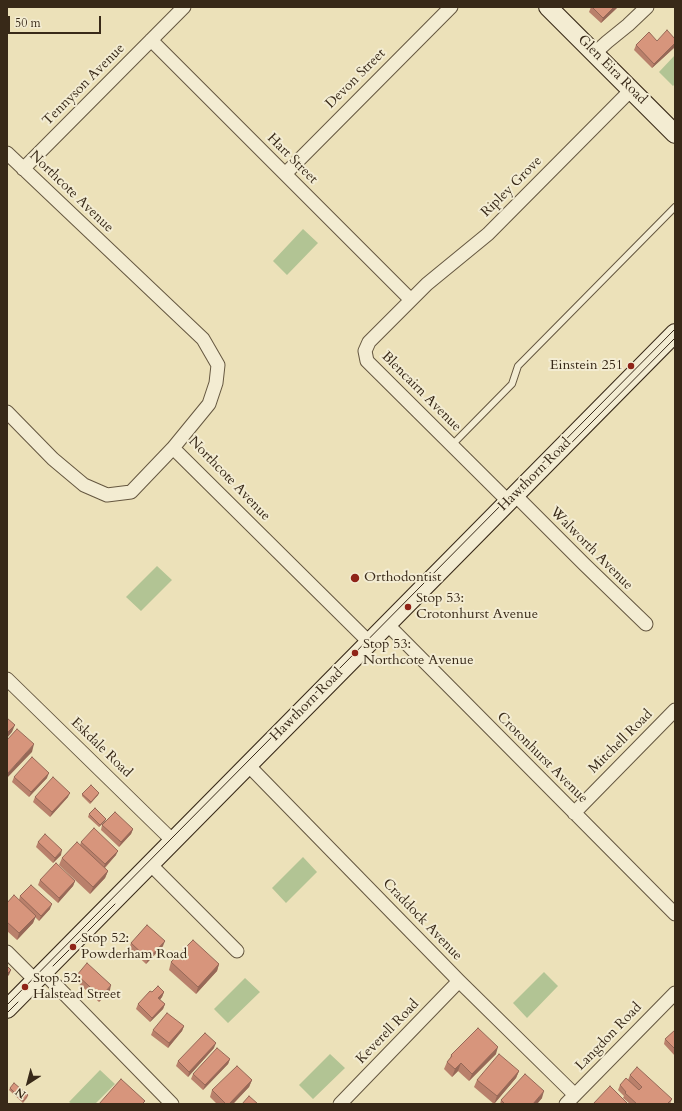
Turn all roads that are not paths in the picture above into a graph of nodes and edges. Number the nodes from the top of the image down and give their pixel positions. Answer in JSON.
{"nodes":[{"id":1,"x":184,"y":7,"type":"edge"},
{"id":2,"x":451,"y":7,"type":"edge"},
{"id":3,"x":548,"y":7,"type":"edge"},
{"id":4,"x":647,"y":7,"type":"edge"},
{"id":5,"x":151,"y":40,"type":"junction"},
{"id":6,"x":598,"y":57,"type":"junction"},
{"id":7,"x":631,"y":90,"type":"junction"},
{"id":8,"x":675,"y":134,"type":"edge"},
{"id":9,"x":7,"y":153,"type":"edge"},
{"id":10,"x":24,"y":169,"type":"junction"},
{"id":11,"x":284,"y":174,"type":"junction"},
{"id":12,"x":675,"y":207,"type":"edge"},
{"id":13,"x":411,"y":300,"type":"junction"},
{"id":14,"x":675,"y":333,"type":"edge"},
{"id":15,"x":7,"y":412,"type":"edge"},
{"id":16,"x":452,"y":445,"type":"junction"},
{"id":17,"x":173,"y":448,"type":"junction"},
{"id":18,"x":512,"y":498,"type":"junction"},
{"id":19,"x":387,"y":624,"type":"junction"},
{"id":20,"x":646,"y":624,"type":"dead end"},
{"id":21,"x":370,"y":642,"type":"junction"},
{"id":22,"x":7,"y":679,"type":"edge"},
{"id":23,"x":675,"y":710,"type":"edge"},
{"id":24,"x":248,"y":765,"type":"junction"},
{"id":25,"x":574,"y":813,"type":"junction"},
{"id":26,"x":173,"y":841,"type":"junction"},
{"id":27,"x":150,"y":864,"type":"junction"},
{"id":28,"x":675,"y":914,"type":"edge"},
{"id":29,"x":236,"y":951,"type":"dead end"},
{"id":30,"x":7,"y":952,"type":"edge"},
{"id":31,"x":39,"y":976,"type":"junction"},
{"id":32,"x":459,"y":982,"type":"junction"},
{"id":33,"x":675,"y":992,"type":"edge"},
{"id":34,"x":7,"y":1009,"type":"edge"},
{"id":35,"x":570,"y":1100,"type":"edge"},
{"id":36,"x":172,"y":1104,"type":"edge"},
{"id":37,"x":340,"y":1104,"type":"edge"}],
"edges":[{"from":1,"to":5,"type":"street","name":"Tennyson Avenue"},
{"from":2,"to":11,"type":"street","name":"Devon Street"},
{"from":3,"to":6,"type":"main road","name":"Glen Eira Road"},
{"from":4,"to":6,"type":"street"},
{"from":5,"to":10,"type":"street","name":"Tennyson Avenue"},
{"from":5,"to":11,"type":"street","name":"Hart Street"},
{"from":6,"to":7,"type":"main road","name":"Glen Eira Road"},
{"from":7,"to":8,"type":"main road","name":"Glen Eira Road"},
{"from":7,"to":13,"type":"street","name":"Ripley Grove"},
{"from":9,"to":10,"type":"street","name":"Northcote Avenue"},
{"from":10,"to":17,"type":"street","name":"Northcote Avenue"},
{"from":11,"to":13,"type":"street","name":"Hart Street"},
{"from":12,"to":16,"type":"lane"},
{"from":13,"to":16,"type":"street","name":"Blencairn Avenue"},
{"from":14,"to":18,"type":"main road","name":"Hawthorn Road"},
{"from":15,"to":17,"type":"street"},
{"from":16,"to":18,"type":"street","name":"Blencairn Avenue"},
{"from":17,"to":21,"type":"street","name":"Northcote Avenue"},
{"from":18,"to":19,"type":"main road","name":"Hawthorn Road"},
{"from":18,"to":20,"type":"street","name":"Walworth Avenue"},
{"from":19,"to":21,"type":"main road","name":"Hawthorn Road"},
{"from":19,"to":25,"type":"street","name":"Crotonhurst Avenue"},
{"from":21,"to":24,"type":"main road","name":"Hawthorn Road"},
{"from":22,"to":26,"type":"street","name":"Eskdale Road"},
{"from":23,"to":25,"type":"street","name":"Mitchell Road"},
{"from":24,"to":26,"type":"main road","name":"Hawthorn Road"},
{"from":24,"to":32,"type":"street","name":"Craddock Avenue"},
{"from":25,"to":28,"type":"street","name":"Crotonhurst Avenue"},
{"from":26,"to":27,"type":"main road","name":"Hawthorn Road"},
{"from":27,"to":29,"type":"street"},
{"from":27,"to":31,"type":"main road","name":"Hawthorn Road"},
{"from":30,"to":31,"type":"street"},
{"from":31,"to":34,"type":"main road","name":"Hawthorn Road"},
{"from":31,"to":36,"type":"street"},
{"from":32,"to":35,"type":"street","name":"Craddock Avenue"},
{"from":32,"to":37,"type":"street","name":"Keverell Road"},
{"from":33,"to":35,"type":"street","name":"Langdon Road"}]}
